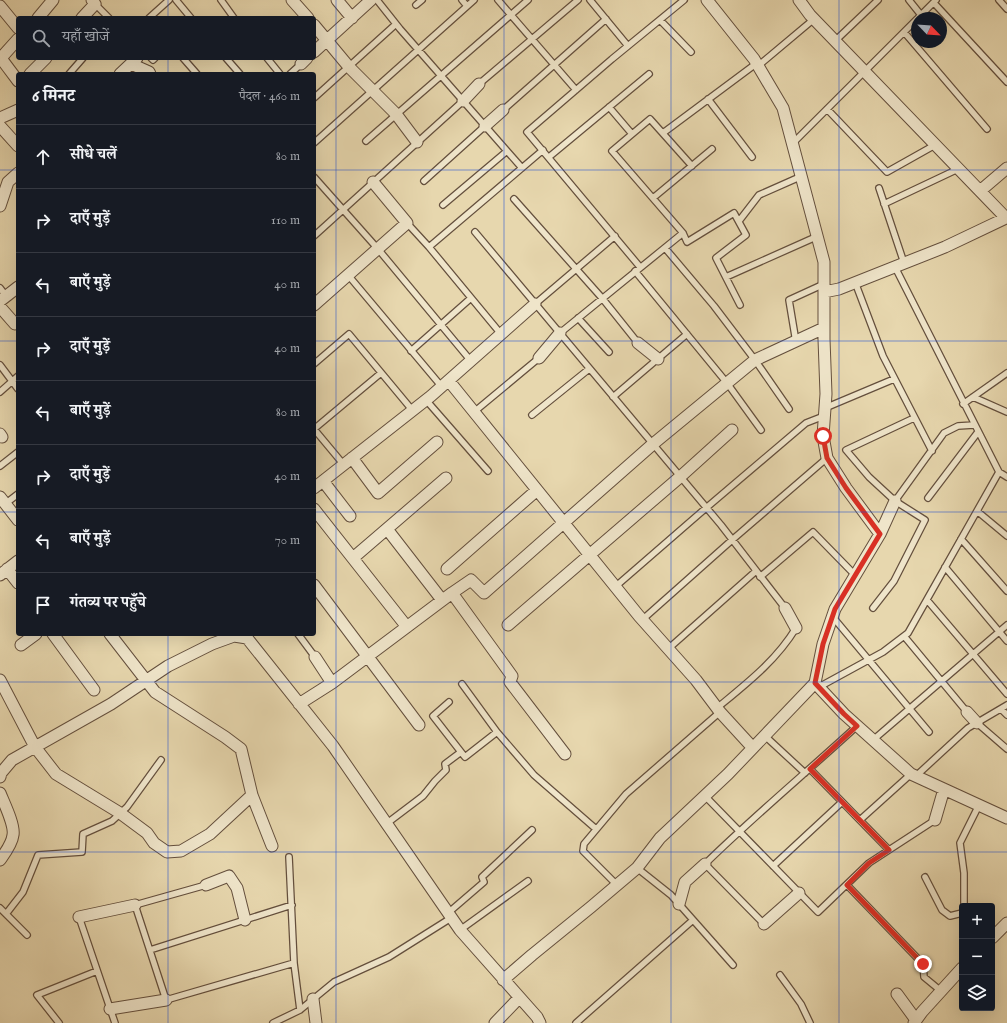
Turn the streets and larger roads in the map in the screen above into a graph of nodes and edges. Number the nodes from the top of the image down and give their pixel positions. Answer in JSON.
{"nodes":[{"id":1,"x":53,"y":0,"type":"edge"},
{"id":2,"x":292,"y":0,"type":"edge"},
{"id":3,"x":337,"y":0,"type":"edge"},
{"id":4,"x":372,"y":0,"type":"edge"},
{"id":5,"x":707,"y":0,"type":"edge"},
{"id":6,"x":800,"y":0,"type":"edge"},
{"id":7,"x":93,"y":2,"type":"edge"},
{"id":8,"x":0,"y":6,"type":"edge"},
{"id":9,"x":40,"y":16,"type":"edge"},
{"id":10,"x":83,"y":16,"type":"edge"},
{"id":11,"x":306,"y":16,"type":"edge"},
{"id":12,"x":352,"y":18,"type":"junction"},
{"id":13,"x":16,"y":26,"type":"edge"},
{"id":14,"x":316,"y":27,"type":"edge"},
{"id":15,"x":327,"y":39,"type":"junction"},
{"id":16,"x":16,"y":41,"type":"edge"},
{"id":17,"x":316,"y":50,"type":"edge"},
{"id":18,"x":0,"y":57,"type":"edge"},
{"id":19,"x":44,"y":60,"type":"edge"},
{"id":20,"x":134,"y":61,"type":"edge"},
{"id":21,"x":32,"y":72,"type":"edge"},
{"id":22,"x":122,"y":72,"type":"edge"},
{"id":23,"x":149,"y":72,"type":"edge"},
{"id":24,"x":16,"y":78,"type":"edge"},
{"id":25,"x":479,"y":84,"type":"road end"},
{"id":26,"x":463,"y":101,"type":"road end"},
{"id":27,"x":503,"y":110,"type":"road end"},
{"id":28,"x":16,"y":111,"type":"edge"},
{"id":29,"x":1,"y":118,"type":"edge"},
{"id":30,"x":485,"y":126,"type":"road end"},
{"id":31,"x":417,"y":142,"type":"road end"},
{"id":32,"x":16,"y":143,"type":"edge"},
{"id":33,"x":1007,"y":168,"type":"edge"},
{"id":34,"x":16,"y":175,"type":"edge"},
{"id":35,"x":373,"y":182,"type":"road end"},
{"id":36,"x":4,"y":183,"type":"edge"},
{"id":37,"x":980,"y":191,"type":"junction"},
{"id":38,"x":0,"y":206,"type":"edge"},
{"id":39,"x":1006,"y":218,"type":"edge"},
{"id":40,"x":16,"y":288,"type":"edge"},
{"id":41,"x":824,"y":288,"type":"junction"},
{"id":42,"x":2,"y":295,"type":"edge"},
{"id":43,"x":316,"y":303,"type":"edge"},
{"id":44,"x":535,"y":304,"type":"road end"},
{"id":45,"x":0,"y":307,"type":"edge"},
{"id":46,"x":16,"y":325,"type":"edge"},
{"id":47,"x":824,"y":328,"type":"junction"},
{"id":48,"x":560,"y":333,"type":"road end"},
{"id":49,"x":638,"y":343,"type":"road end"},
{"id":50,"x":539,"y":358,"type":"road end"},
{"id":51,"x":658,"y":359,"type":"road end"},
{"id":52,"x":445,"y":384,"type":"junction"},
{"id":53,"x":732,"y":430,"type":"dead end"},
{"id":54,"x":437,"y":442,"type":"dead end"},
{"id":55,"x":348,"y":462,"type":"junction"},
{"id":56,"x":446,"y":478,"type":"dead end"},
{"id":57,"x":323,"y":481,"type":"junction"},
{"id":58,"x":316,"y":486,"type":"edge"},
{"id":59,"x":537,"y":490,"type":"junction"},
{"id":60,"x":3,"y":501,"type":"edge"},
{"id":61,"x":895,"y":501,"type":"road end"},
{"id":62,"x":316,"y":512,"type":"edge"},
{"id":63,"x":350,"y":516,"type":"dead end"},
{"id":64,"x":16,"y":517,"type":"edge"},
{"id":65,"x":563,"y":523,"type":"junction"},
{"id":66,"x":387,"y":529,"type":"junction"},
{"id":67,"x":880,"y":534,"type":"junction"},
{"id":68,"x":589,"y":555,"type":"junction"},
{"id":69,"x":353,"y":558,"type":"junction"},
{"id":70,"x":16,"y":563,"type":"edge"},
{"id":71,"x":448,"y":569,"type":"dead end"},
{"id":72,"x":4,"y":572,"type":"edge"},
{"id":73,"x":16,"y":581,"type":"edge"},
{"id":74,"x":316,"y":588,"type":"edge"},
{"id":75,"x":452,"y":593,"type":"junction"},
{"id":76,"x":442,"y":600,"type":"junction"},
{"id":77,"x":785,"y":608,"type":"road end"},
{"id":78,"x":508,"y":625,"type":"dead end"},
{"id":79,"x":407,"y":627,"type":"junction"},
{"id":80,"x":796,"y":628,"type":"road end"},
{"id":81,"x":33,"y":636,"type":"edge"},
{"id":82,"x":54,"y":636,"type":"edge"},
{"id":83,"x":112,"y":636,"type":"edge"},
{"id":84,"x":232,"y":636,"type":"edge"},
{"id":85,"x":238,"y":636,"type":"edge"},
{"id":86,"x":21,"y":645,"type":"dead end"},
{"id":87,"x":368,"y":656,"type":"junction"},
{"id":88,"x":315,"y":657,"type":"road end"},
{"id":89,"x":0,"y":680,"type":"edge"},
{"id":90,"x":147,"y":680,"type":"junction"},
{"id":91,"x":332,"y":683,"type":"junction"},
{"id":92,"x":817,"y":685,"type":"junction"},
{"id":93,"x":94,"y":690,"type":"dead end"},
{"id":94,"x":299,"y":704,"type":"junction"},
{"id":95,"x":967,"y":712,"type":"road end"},
{"id":96,"x":976,"y":723,"type":"road end"},
{"id":97,"x":419,"y":725,"type":"dead end"},
{"id":98,"x":35,"y":747,"type":"junction"},
{"id":99,"x":753,"y":748,"type":"junction"},
{"id":100,"x":565,"y":754,"type":"dead end"},
{"id":101,"x":0,"y":777,"type":"edge"},
{"id":102,"x":944,"y":789,"type":"junction"},
{"id":103,"x":0,"y":793,"type":"edge"},
{"id":104,"x":252,"y":795,"type":"junction"},
{"id":105,"x":1007,"y":818,"type":"edge"},
{"id":106,"x":935,"y":820,"type":"road end"},
{"id":107,"x":272,"y":846,"type":"dead end"},
{"id":108,"x":0,"y":860,"type":"edge"},
{"id":109,"x":705,"y":864,"type":"road end"},
{"id":110,"x":206,"y":885,"type":"road end"},
{"id":111,"x":799,"y":893,"type":"road end"},
{"id":112,"x":679,"y":904,"type":"road end"},
{"id":113,"x":134,"y":905,"type":"road end"},
{"id":114,"x":79,"y":917,"type":"road end"},
{"id":115,"x":245,"y":920,"type":"road end"},
{"id":116,"x":1007,"y":923,"type":"edge"},
{"id":117,"x":764,"y":924,"type":"road end"},
{"id":118,"x":995,"y":935,"type":"edge"},
{"id":119,"x":959,"y":971,"type":"edge"},
{"id":120,"x":503,"y":980,"type":"junction"},
{"id":121,"x":897,"y":994,"type":"dead end"},
{"id":122,"x":519,"y":998,"type":"junction"},
{"id":123,"x":313,"y":999,"type":"road end"},
{"id":124,"x":166,"y":1000,"type":"road end"},
{"id":125,"x":110,"y":1009,"type":"road end"},
{"id":126,"x":916,"y":1022,"type":"edge"},
{"id":127,"x":316,"y":1023,"type":"edge"},
{"id":128,"x":495,"y":1023,"type":"edge"},
{"id":129,"x":540,"y":1023,"type":"edge"}],
"edges":[{"from":1,"to":9,"type":"street"},
{"from":2,"to":11,"type":"street"},
{"from":3,"to":12,"type":"street"},
{"from":4,"to":12,"type":"street"},
{"from":5,"to":41,"type":"street"},
{"from":6,"to":37,"type":"street"},
{"from":7,"to":10,"type":"street"},
{"from":8,"to":13,"type":"street"},
{"from":12,"to":15,"type":"street"},
{"from":14,"to":15,"type":"street"},
{"from":15,"to":17,"type":"street"},
{"from":15,"to":31,"type":"street"},
{"from":16,"to":18,"type":"street"},
{"from":18,"to":24,"type":"street"},
{"from":19,"to":21,"type":"street"},
{"from":20,"to":22,"type":"street"},
{"from":20,"to":23,"type":"street"},
{"from":25,"to":26,"type":"street"},
{"from":27,"to":30,"type":"street"},
{"from":28,"to":29,"type":"street"},
{"from":29,"to":32,"type":"street"},
{"from":33,"to":37,"type":"street"},
{"from":34,"to":36,"type":"street"},
{"from":35,"to":43,"type":"street"},
{"from":36,"to":38,"type":"street"},
{"from":37,"to":39,"type":"street"},
{"from":39,"to":41,"type":"street"},
{"from":40,"to":42,"type":"street"},
{"from":41,"to":47,"type":"street"},
{"from":44,"to":52,"type":"street"},
{"from":45,"to":46,"type":"street"},
{"from":47,"to":65,"type":"street"},
{"from":47,"to":67,"type":"street"},
{"from":48,"to":50,"type":"street"},
{"from":49,"to":51,"type":"street"},
{"from":52,"to":55,"type":"street"},
{"from":52,"to":59,"type":"street"},
{"from":53,"to":68,"type":"street"},
{"from":54,"to":55,"type":"street"},
{"from":55,"to":57,"type":"street"},
{"from":56,"to":66,"type":"street"},
{"from":57,"to":58,"type":"street"},
{"from":57,"to":63,"type":"street"},
{"from":59,"to":65,"type":"street"},
{"from":59,"to":71,"type":"street"},
{"from":60,"to":64,"type":"street"},
{"from":61,"to":67,"type":"street"},
{"from":62,"to":69,"type":"street"},
{"from":65,"to":68,"type":"street"},
{"from":65,"to":75,"type":"street"},
{"from":66,"to":69,"type":"street"},
{"from":66,"to":76,"type":"street"},
{"from":67,"to":92,"type":"street"},
{"from":68,"to":78,"type":"street"},
{"from":68,"to":99,"type":"street"},
{"from":69,"to":79,"type":"street"},
{"from":70,"to":72,"type":"street"},
{"from":72,"to":73,"type":"street"},
{"from":74,"to":87,"type":"street"},
{"from":75,"to":76,"type":"street"},
{"from":75,"to":100,"type":"street"},
{"from":76,"to":79,"type":"street"},
{"from":77,"to":80,"type":"street"},
{"from":79,"to":87,"type":"street"},
{"from":81,"to":86,"type":"street"},
{"from":82,"to":93,"type":"street"},
{"from":83,"to":90,"type":"street"},
{"from":84,"to":90,"type":"street"},
{"from":85,"to":94,"type":"street"},
{"from":87,"to":91,"type":"street"},
{"from":87,"to":97,"type":"street"},
{"from":88,"to":91,"type":"street"},
{"from":89,"to":98,"type":"street"},
{"from":90,"to":98,"type":"street"},
{"from":90,"to":104,"type":"street"},
{"from":91,"to":94,"type":"street"},
{"from":92,"to":99,"type":"street"},
{"from":92,"to":102,"type":"street"},
{"from":94,"to":120,"type":"street"},
{"from":95,"to":96,"type":"street"},
{"from":98,"to":101,"type":"street"},
{"from":98,"to":104,"type":"street"},
{"from":99,"to":120,"type":"street"},
{"from":102,"to":105,"type":"street"},
{"from":102,"to":106,"type":"street"},
{"from":103,"to":108,"type":"street"},
{"from":104,"to":107,"type":"street"},
{"from":109,"to":112,"type":"street"},
{"from":110,"to":115,"type":"street"},
{"from":111,"to":117,"type":"street"},
{"from":113,"to":114,"type":"street"},
{"from":116,"to":118,"type":"street"},
{"from":119,"to":126,"type":"street"},
{"from":120,"to":122,"type":"street"},
{"from":121,"to":126,"type":"street"},
{"from":122,"to":128,"type":"street"},
{"from":122,"to":129,"type":"street"},
{"from":123,"to":127,"type":"street"},
{"from":124,"to":125,"type":"street"}]}
